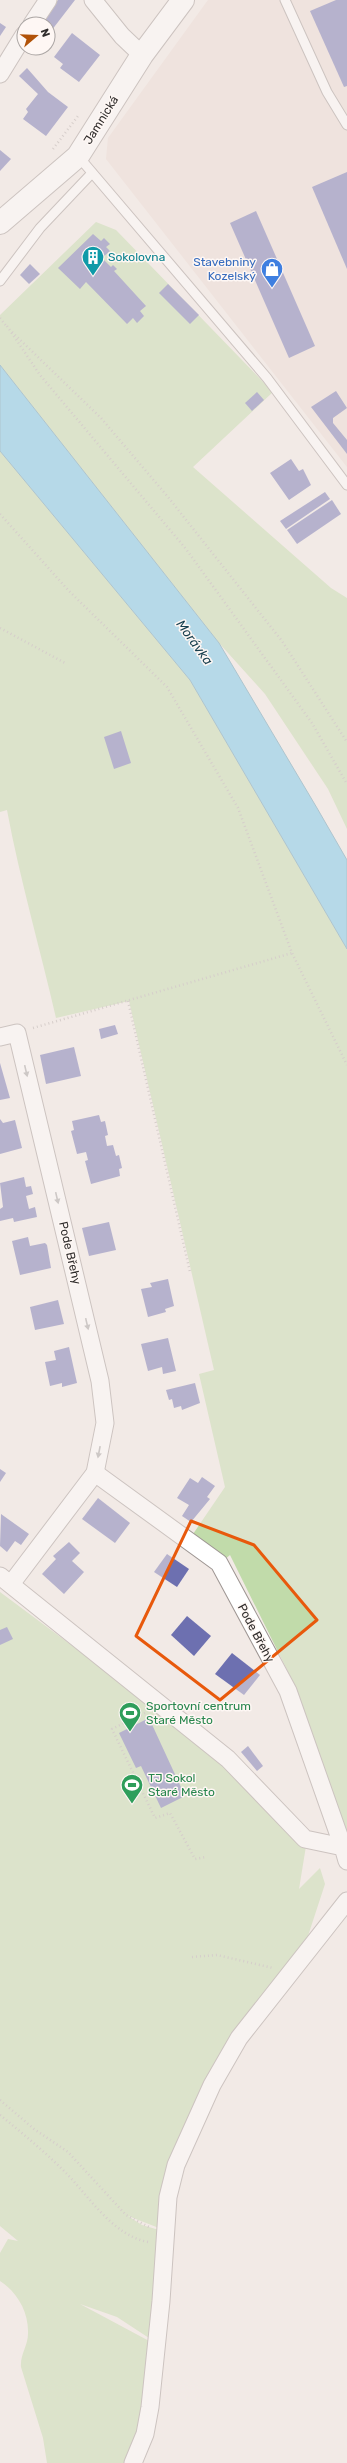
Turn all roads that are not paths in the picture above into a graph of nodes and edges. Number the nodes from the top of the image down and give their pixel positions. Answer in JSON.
{"nodes":[{"id":1,"x":48,"y":0,"type":"edge"},
{"id":2,"x":94,"y":0,"type":"edge"},
{"id":3,"x":183,"y":0,"type":"edge"},
{"id":4,"x":285,"y":0,"type":"edge"},
{"id":5,"x":37,"y":16,"type":"edge"},
{"id":6,"x":16,"y":48,"type":"edge"},
{"id":7,"x":142,"y":56,"type":"junction"},
{"id":8,"x":0,"y":74,"type":"edge"},
{"id":9,"x":347,"y":125,"type":"edge"},
{"id":10,"x":78,"y":156,"type":"junction"},
{"id":11,"x":92,"y":173,"type":"junction"},
{"id":12,"x":0,"y":223,"type":"edge"},
{"id":13,"x":0,"y":281,"type":"edge"},
{"id":14,"x":347,"y":485,"type":"edge"},
{"id":15,"x":0,"y":1038,"type":"edge"},
{"id":16,"x":95,"y":1473,"type":"junction"},
{"id":17,"x":5,"y":1580,"type":"edge"},
{"id":18,"x":345,"y":1854,"type":"edge"},
{"id":19,"x":347,"y":1901,"type":"edge"},
{"id":20,"x":133,"y":2463,"type":"edge"}],
"edges":[{"from":1,"to":5,"type":"street"},
{"from":2,"to":7,"type":"street"},
{"from":3,"to":7,"type":"main road","name":"Jamnická"},
{"from":4,"to":9,"type":"lane"},
{"from":6,"to":8,"type":"street"},
{"from":7,"to":10,"type":"main road","name":"Jamnická"},
{"from":10,"to":11,"type":"lane"},
{"from":10,"to":12,"type":"main road","name":"Jamnická"},
{"from":11,"to":13,"type":"lane"},
{"from":11,"to":14,"type":"lane"},
{"from":15,"to":16,"type":"street","name":"Pode Břehy","one_way":true},
{"from":16,"to":17,"type":"street","name":"Pode Břehy"},
{"from":16,"to":18,"type":"street","name":"Pode Břehy"},
{"from":17,"to":18,"type":"street","name":"Pode Břehy"},
{"from":19,"to":20,"type":"street"}]}
